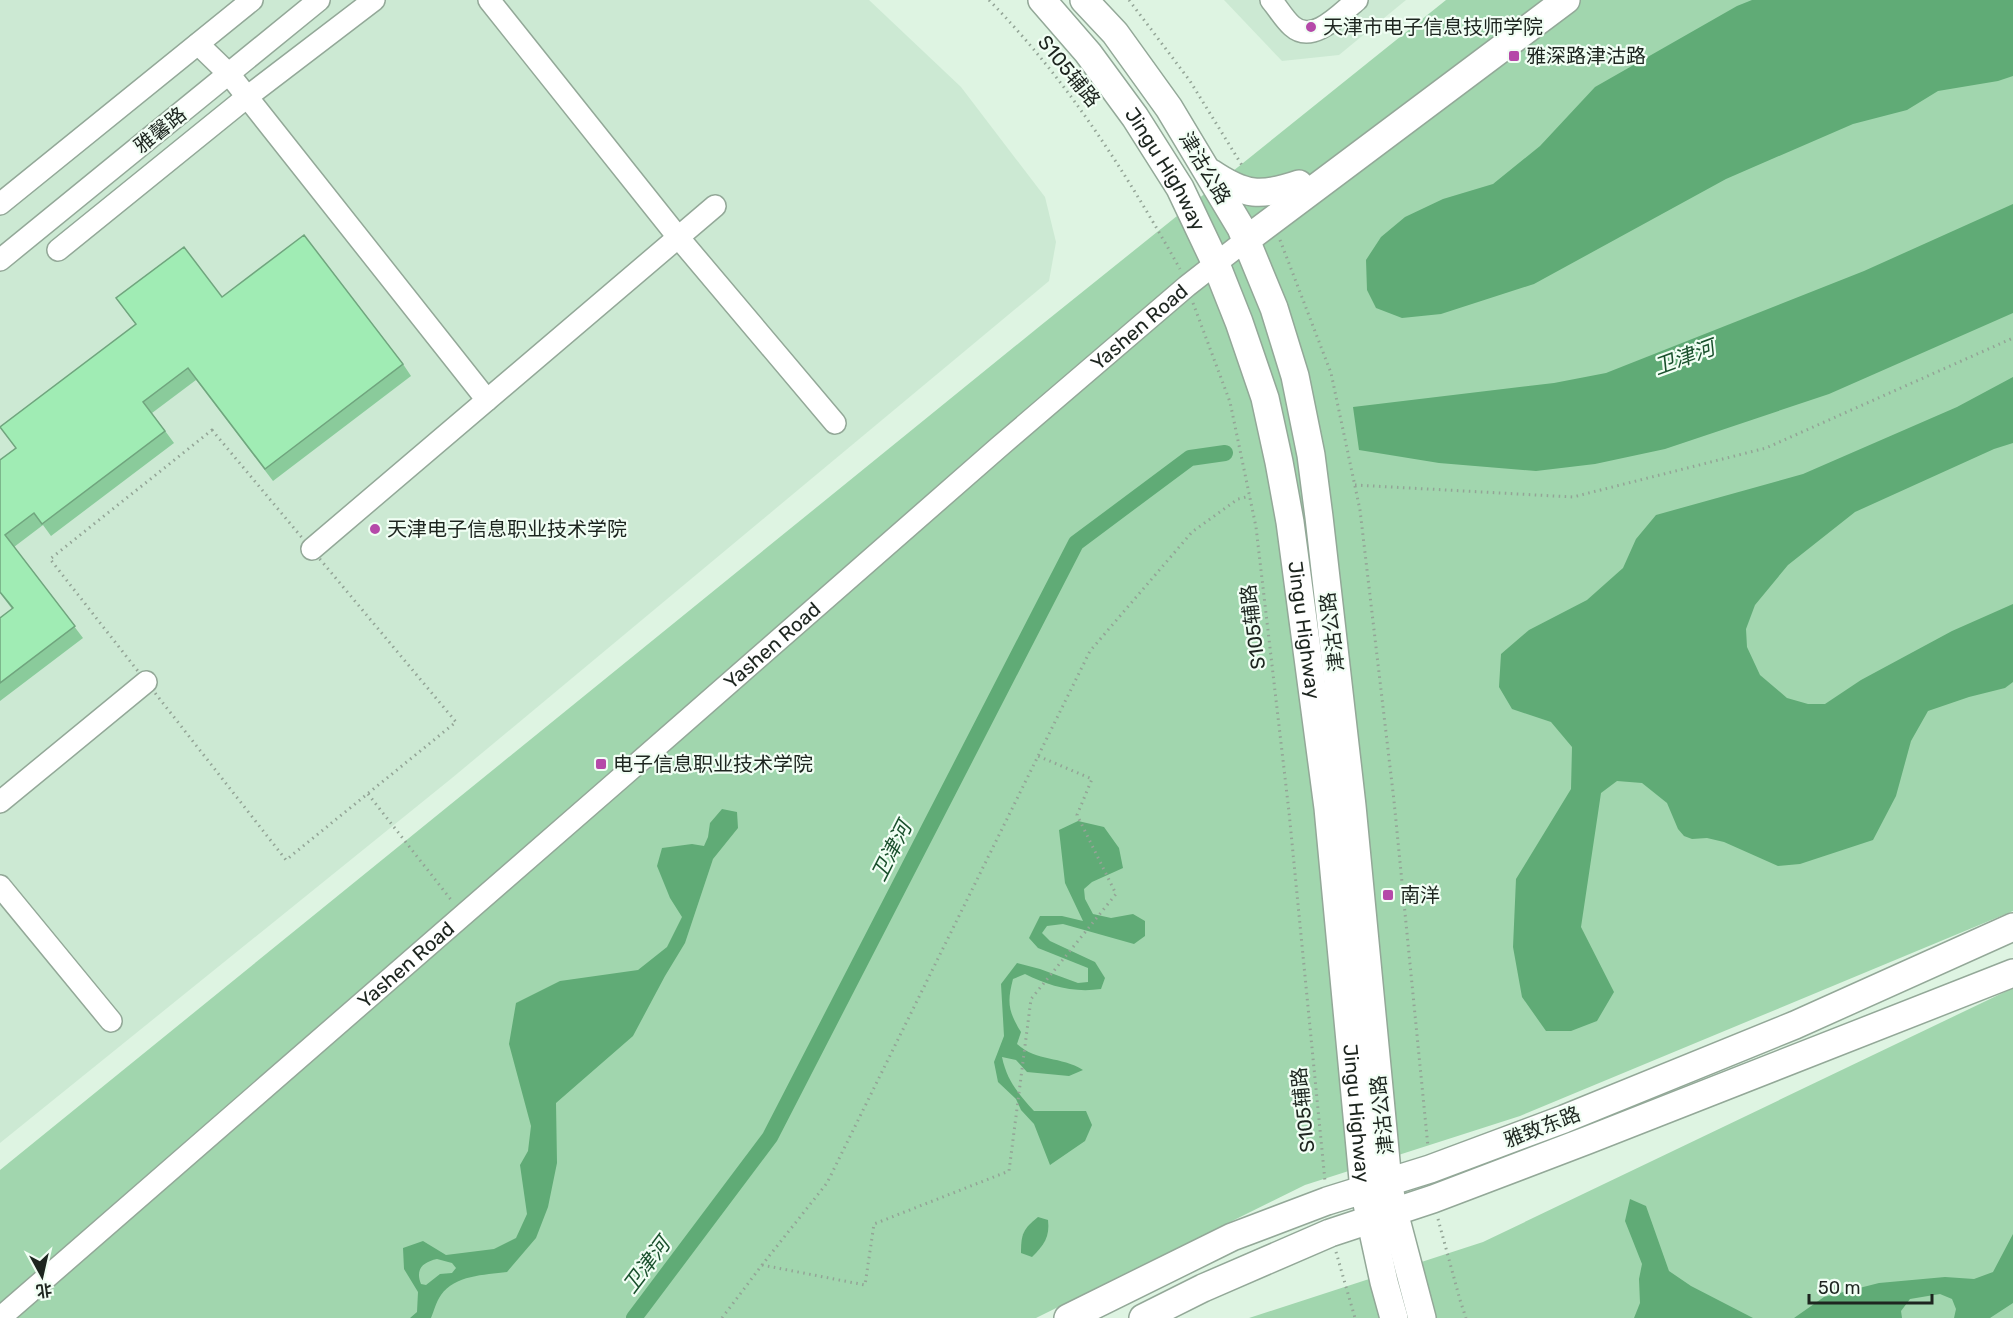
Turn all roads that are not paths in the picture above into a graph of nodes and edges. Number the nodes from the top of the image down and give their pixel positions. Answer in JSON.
{"nodes":[{"id":1,"x":252,"y":0,"type":"edge"},
{"id":2,"x":319,"y":0,"type":"edge"},
{"id":3,"x":374,"y":0,"type":"edge"},
{"id":4,"x":489,"y":0,"type":"edge"},
{"id":5,"x":1042,"y":0,"type":"edge"},
{"id":6,"x":1084,"y":0,"type":"edge"},
{"id":7,"x":1271,"y":0,"type":"edge"},
{"id":8,"x":1357,"y":0,"type":"edge"},
{"id":9,"x":1544,"y":0,"type":"edge"},
{"id":10,"x":1566,"y":0,"type":"edge"},
{"id":11,"x":198,"y":44,"type":"junction"},
{"id":12,"x":229,"y":74,"type":"junction"},
{"id":13,"x":247,"y":97,"type":"junction"},
{"id":14,"x":1208,"y":171,"type":"junction"},
{"id":15,"x":1180,"y":188,"type":"junction"},
{"id":16,"x":1297,"y":194,"type":"junction"},
{"id":17,"x":3,"y":196,"type":"edge"},
{"id":18,"x":715,"y":206,"type":"dead end"},
{"id":19,"x":1245,"y":225,"type":"junction"},
{"id":20,"x":678,"y":237,"type":"junction"},
{"id":21,"x":58,"y":250,"type":"dead end"},
{"id":22,"x":1214,"y":257,"type":"junction"},
{"id":23,"x":0,"y":260,"type":"edge"},
{"id":24,"x":1185,"y":280,"type":"junction"},
{"id":25,"x":487,"y":400,"type":"junction"},
{"id":26,"x":835,"y":423,"type":"dead end"},
{"id":27,"x":312,"y":549,"type":"road end"},
{"id":28,"x":146,"y":682,"type":"road end"},
{"id":29,"x":0,"y":802,"type":"edge"},
{"id":30,"x":0,"y":886,"type":"edge"},
{"id":31,"x":2013,"y":927,"type":"edge"},
{"id":32,"x":2013,"y":972,"type":"edge"},
{"id":33,"x":111,"y":1021,"type":"dead end"},
{"id":34,"x":1376,"y":1186,"type":"junction"},
{"id":35,"x":1382,"y":1216,"type":"junction"},
{"id":36,"x":0,"y":1300,"type":"edge"},
{"id":37,"x":0,"y":1318,"type":"edge"},
{"id":38,"x":1068,"y":1318,"type":"edge"},
{"id":39,"x":1143,"y":1318,"type":"edge"},
{"id":40,"x":1394,"y":1318,"type":"edge"},
{"id":41,"x":1422,"y":1318,"type":"edge"}],
"edges":[{"from":1,"to":11,"type":"street"},
{"from":2,"to":12,"type":"street","name":"雅馨路"},
{"from":3,"to":13,"type":"street"},
{"from":4,"to":20,"type":"street"},
{"from":5,"to":15,"type":"main road","name":"Jingu Highway"},
{"from":6,"to":14,"type":"main road","name":"津沽公路"},
{"from":7,"to":8,"type":"street"},
{"from":9,"to":16,"type":"main road","name":"Yashen Road"},
{"from":10,"to":16,"type":"main road","name":"Yashen Road"},
{"from":11,"to":12,"type":"street"},
{"from":11,"to":17,"type":"street"},
{"from":12,"to":13,"type":"street"},
{"from":12,"to":23,"type":"street","name":"雅馨路"},
{"from":13,"to":21,"type":"street"},
{"from":13,"to":25,"type":"street"},
{"from":14,"to":16,"type":"main road"},
{"from":14,"to":19,"type":"main road","name":"津沽公路"},
{"from":15,"to":19,"type":"main road"},
{"from":15,"to":22,"type":"main road","name":"Jingu Highway"},
{"from":16,"to":19,"type":"main road","name":"Yashen Road"},
{"from":18,"to":20,"type":"street"},
{"from":19,"to":22,"type":"street","name":"Yashen Road"},
{"from":19,"to":34,"type":"main road","name":"津沽公路"},
{"from":20,"to":25,"type":"street"},
{"from":20,"to":26,"type":"street"},
{"from":22,"to":24,"type":"street","name":"Yashen Road"},
{"from":22,"to":34,"type":"main road","name":"Jingu Highway"},
{"from":24,"to":36,"type":"street","name":"Yashen Road"},
{"from":24,"to":37,"type":"street","name":"Yashen Road"},
{"from":25,"to":27,"type":"street"},
{"from":28,"to":29,"type":"street"},
{"from":30,"to":33,"type":"street"},
{"from":31,"to":34,"type":"main road","name":"雅致东路"},
{"from":32,"to":35,"type":"main road","name":"雅致东路"},
{"from":34,"to":35,"type":"main road","name":"Jingu Highway"},
{"from":34,"to":38,"type":"main road","name":"雅致东路"},
{"from":35,"to":39,"type":"main road","name":"雅致东路"},
{"from":35,"to":40,"type":"main road","name":"Jingu Highway"},
{"from":35,"to":41,"type":"main road"}]}
